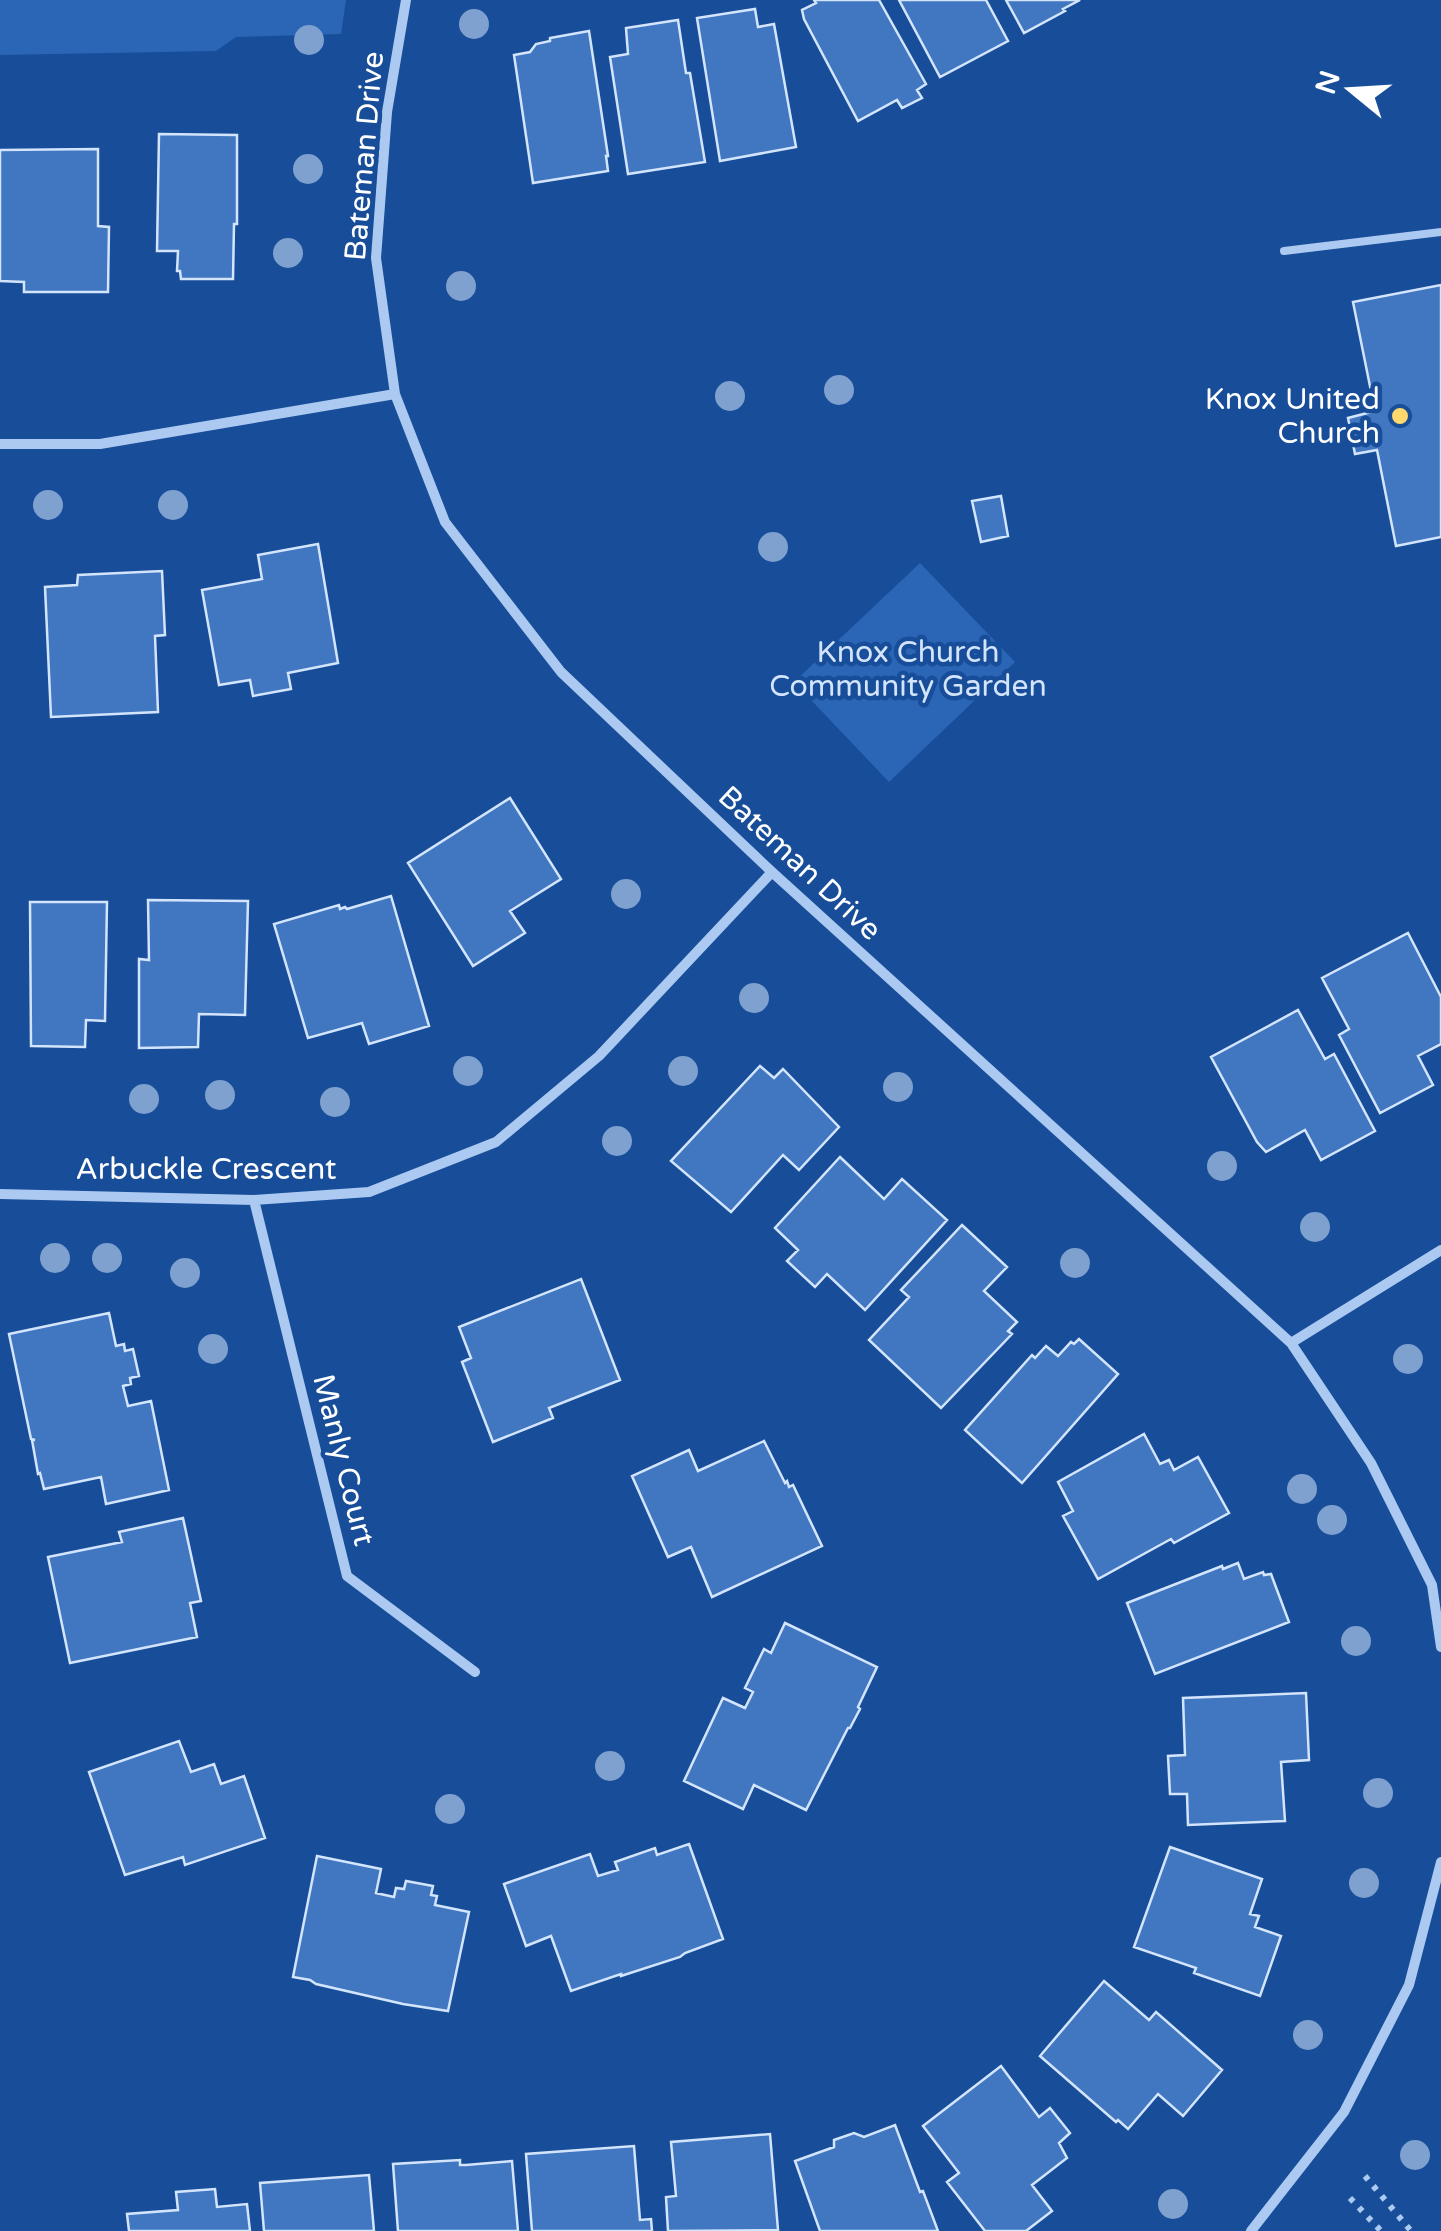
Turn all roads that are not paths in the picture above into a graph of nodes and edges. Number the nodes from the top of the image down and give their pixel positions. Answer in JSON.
{"nodes":[{"id":1,"x":406,"y":0,"type":"edge"},
{"id":2,"x":1441,"y":232,"type":"edge"},
{"id":3,"x":1284,"y":251,"type":"dead end"},
{"id":4,"x":395,"y":394,"type":"junction"},
{"id":5,"x":0,"y":444,"type":"edge"},
{"id":6,"x":772,"y":872,"type":"junction"},
{"id":7,"x":0,"y":1194,"type":"edge"},
{"id":8,"x":254,"y":1200,"type":"junction"},
{"id":9,"x":1441,"y":1250,"type":"edge"},
{"id":10,"x":1291,"y":1343,"type":"junction"},
{"id":11,"x":1441,"y":1647,"type":"edge"},
{"id":12,"x":475,"y":1672,"type":"dead end"},
{"id":13,"x":1441,"y":1862,"type":"edge"},
{"id":14,"x":1251,"y":2231,"type":"edge"}],
"edges":[{"from":1,"to":4,"type":"street","name":"Bateman Drive"},
{"from":2,"to":3,"type":"lane"},
{"from":4,"to":5,"type":"street"},
{"from":4,"to":6,"type":"street","name":"Bateman Drive"},
{"from":6,"to":8,"type":"street","name":"Arbuckle Crescent"},
{"from":6,"to":10,"type":"street","name":"Bateman Drive"},
{"from":7,"to":8,"type":"street","name":"Arbuckle Crescent"},
{"from":8,"to":12,"type":"street","name":"Manly Court"},
{"from":9,"to":10,"type":"street"},
{"from":10,"to":11,"type":"street","name":"Bateman Drive"},
{"from":13,"to":14,"type":"street"}]}
